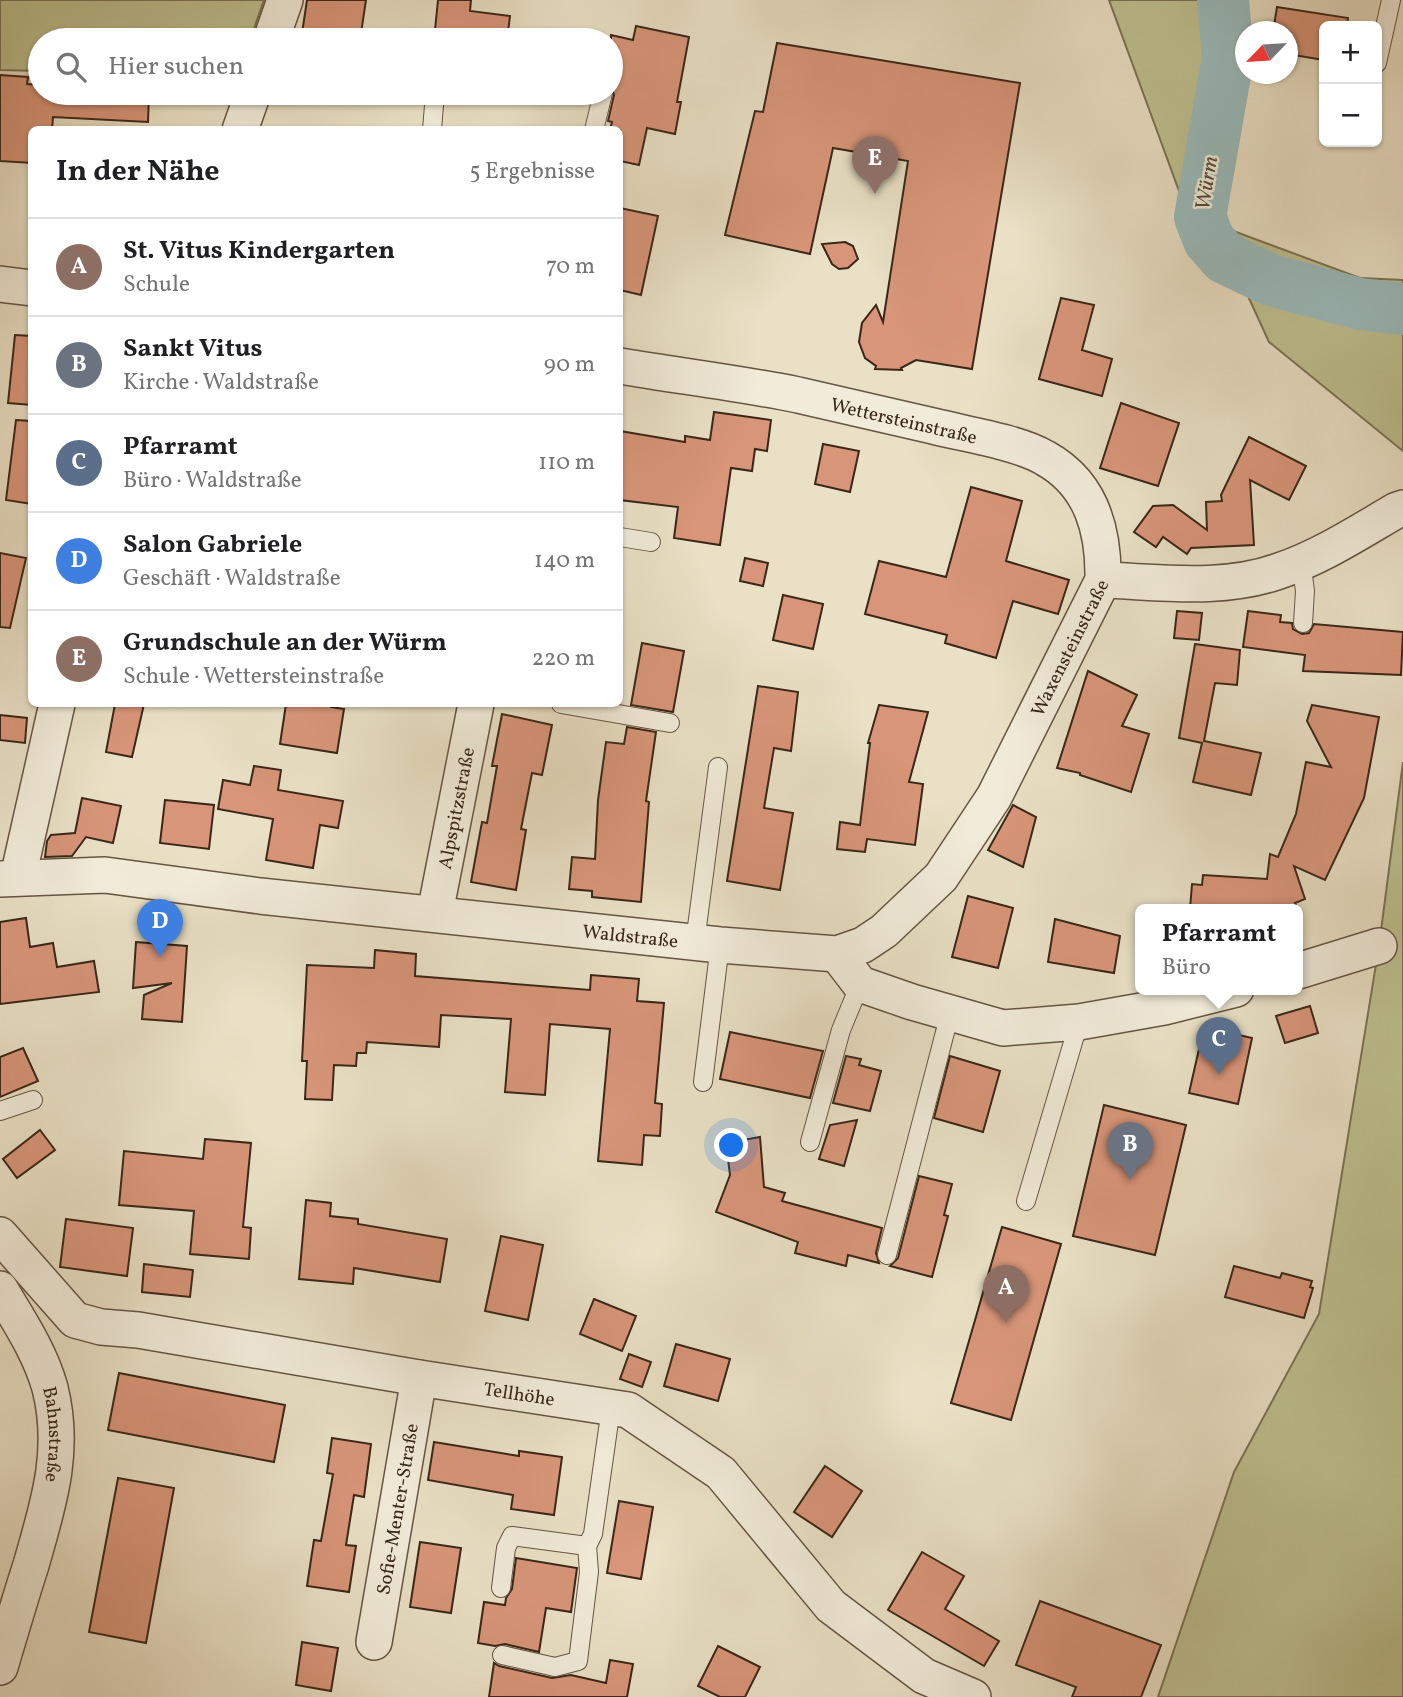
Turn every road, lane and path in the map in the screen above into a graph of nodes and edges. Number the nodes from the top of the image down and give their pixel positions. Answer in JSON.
{"nodes":[{"id":1,"x":285,"y":0,"type":"edge"},
{"id":2,"x":1391,"y":0,"type":"edge"},
{"id":3,"x":275,"y":28,"type":"edge"},
{"id":4,"x":1382,"y":40,"type":"edge"},
{"id":5,"x":249,"y":105,"type":"edge"},
{"id":6,"x":434,"y":105,"type":"edge"},
{"id":7,"x":600,"y":105,"type":"edge"},
{"id":8,"x":241,"y":126,"type":"edge"},
{"id":9,"x":432,"y":126,"type":"edge"},
{"id":10,"x":595,"y":126,"type":"edge"},
{"id":11,"x":0,"y":284,"type":"edge"},
{"id":12,"x":28,"y":288,"type":"edge"},
{"id":13,"x":623,"y":366,"type":"edge"},
{"id":14,"x":1403,"y":508,"type":"edge"},
{"id":15,"x":623,"y":537,"type":"edge"},
{"id":16,"x":651,"y":542,"type":"dead end"},
{"id":17,"x":1301,"y":561,"type":"junction"},
{"id":18,"x":1103,"y":580,"type":"junction"},
{"id":19,"x":1303,"y":623,"type":"dead end"},
{"id":20,"x":56,"y":707,"type":"edge"},
{"id":21,"x":476,"y":707,"type":"edge"},
{"id":22,"x":578,"y":707,"type":"edge"},
{"id":23,"x":670,"y":723,"type":"dead end"},
{"id":24,"x":718,"y":767,"type":"dead end"},
{"id":25,"x":9,"y":878,"type":"edge"},
{"id":26,"x":435,"y":913,"type":"junction"},
{"id":27,"x":708,"y":943,"type":"junction"},
{"id":28,"x":1379,"y":946,"type":"dead end"},
{"id":29,"x":837,"y":954,"type":"junction"},
{"id":30,"x":1303,"y":969,"type":"edge"},
{"id":31,"x":860,"y":984,"type":"junction"},
{"id":32,"x":1212,"y":995,"type":"edge"},
{"id":33,"x":950,"y":1013,"type":"junction"},
{"id":34,"x":1079,"y":1022,"type":"junction"},
{"id":35,"x":703,"y":1082,"type":"dead end"},
{"id":36,"x":33,"y":1100,"type":"dead end"},
{"id":37,"x":0,"y":1111,"type":"edge"},
{"id":38,"x":810,"y":1142,"type":"dead end"},
{"id":39,"x":1026,"y":1200,"type":"dead end"},
{"id":40,"x":0,"y":1235,"type":"edge"},
{"id":41,"x":887,"y":1255,"type":"dead end"},
{"id":42,"x":0,"y":1289,"type":"edge"},
{"id":43,"x":419,"y":1378,"type":"junction"},
{"id":44,"x":611,"y":1408,"type":"junction"},
{"id":45,"x":587,"y":1546,"type":"junction"},
{"id":46,"x":501,"y":1588,"type":"dead end"},
{"id":47,"x":373,"y":1642,"type":"dead end"},
{"id":48,"x":502,"y":1655,"type":"dead end"},
{"id":49,"x":0,"y":1667,"type":"edge"},
{"id":50,"x":973,"y":1697,"type":"edge"}],
"edges":[{"from":1,"to":3,"type":"street"},
{"from":2,"to":4,"type":"lane"},
{"from":5,"to":8,"type":"street"},
{"from":6,"to":9,"type":"lane"},
{"from":7,"to":10,"type":"lane"},
{"from":11,"to":12,"type":"street"},
{"from":13,"to":18,"type":"street","name":"Wettersteinstraße"},
{"from":14,"to":17,"type":"street","name":"Waxensteinstraße"},
{"from":15,"to":16,"type":"lane"},
{"from":17,"to":18,"type":"street","name":"Waxensteinstraße"},
{"from":17,"to":19,"type":"lane"},
{"from":18,"to":29,"type":"street","name":"Waxensteinstraße"},
{"from":20,"to":25,"type":"street"},
{"from":21,"to":26,"type":"street","name":"Alpspitzstraße"},
{"from":22,"to":23,"type":"lane"},
{"from":24,"to":27,"type":"lane"},
{"from":25,"to":26,"type":"street","name":"Waldstraße"},
{"from":26,"to":27,"type":"street","name":"Waldstraße"},
{"from":27,"to":29,"type":"street","name":"Waldstraße"},
{"from":27,"to":35,"type":"lane"},
{"from":28,"to":30,"type":"street"},
{"from":29,"to":31,"type":"street"},
{"from":31,"to":33,"type":"street"},
{"from":31,"to":38,"type":"lane"},
{"from":32,"to":34,"type":"street"},
{"from":33,"to":34,"type":"street"},
{"from":33,"to":41,"type":"lane"},
{"from":34,"to":39,"type":"lane"},
{"from":36,"to":37,"type":"lane"},
{"from":40,"to":43,"type":"street","name":"Tellhöhe"},
{"from":42,"to":49,"type":"street","name":"Bahnstraße"},
{"from":43,"to":44,"type":"street","name":"Tellhöhe"},
{"from":43,"to":47,"type":"street","name":"Sofie-Menter-Straße"},
{"from":44,"to":45,"type":"lane"},
{"from":44,"to":50,"type":"street","name":"Tellhöhe"},
{"from":45,"to":46,"type":"lane"},
{"from":45,"to":48,"type":"lane"}]}
